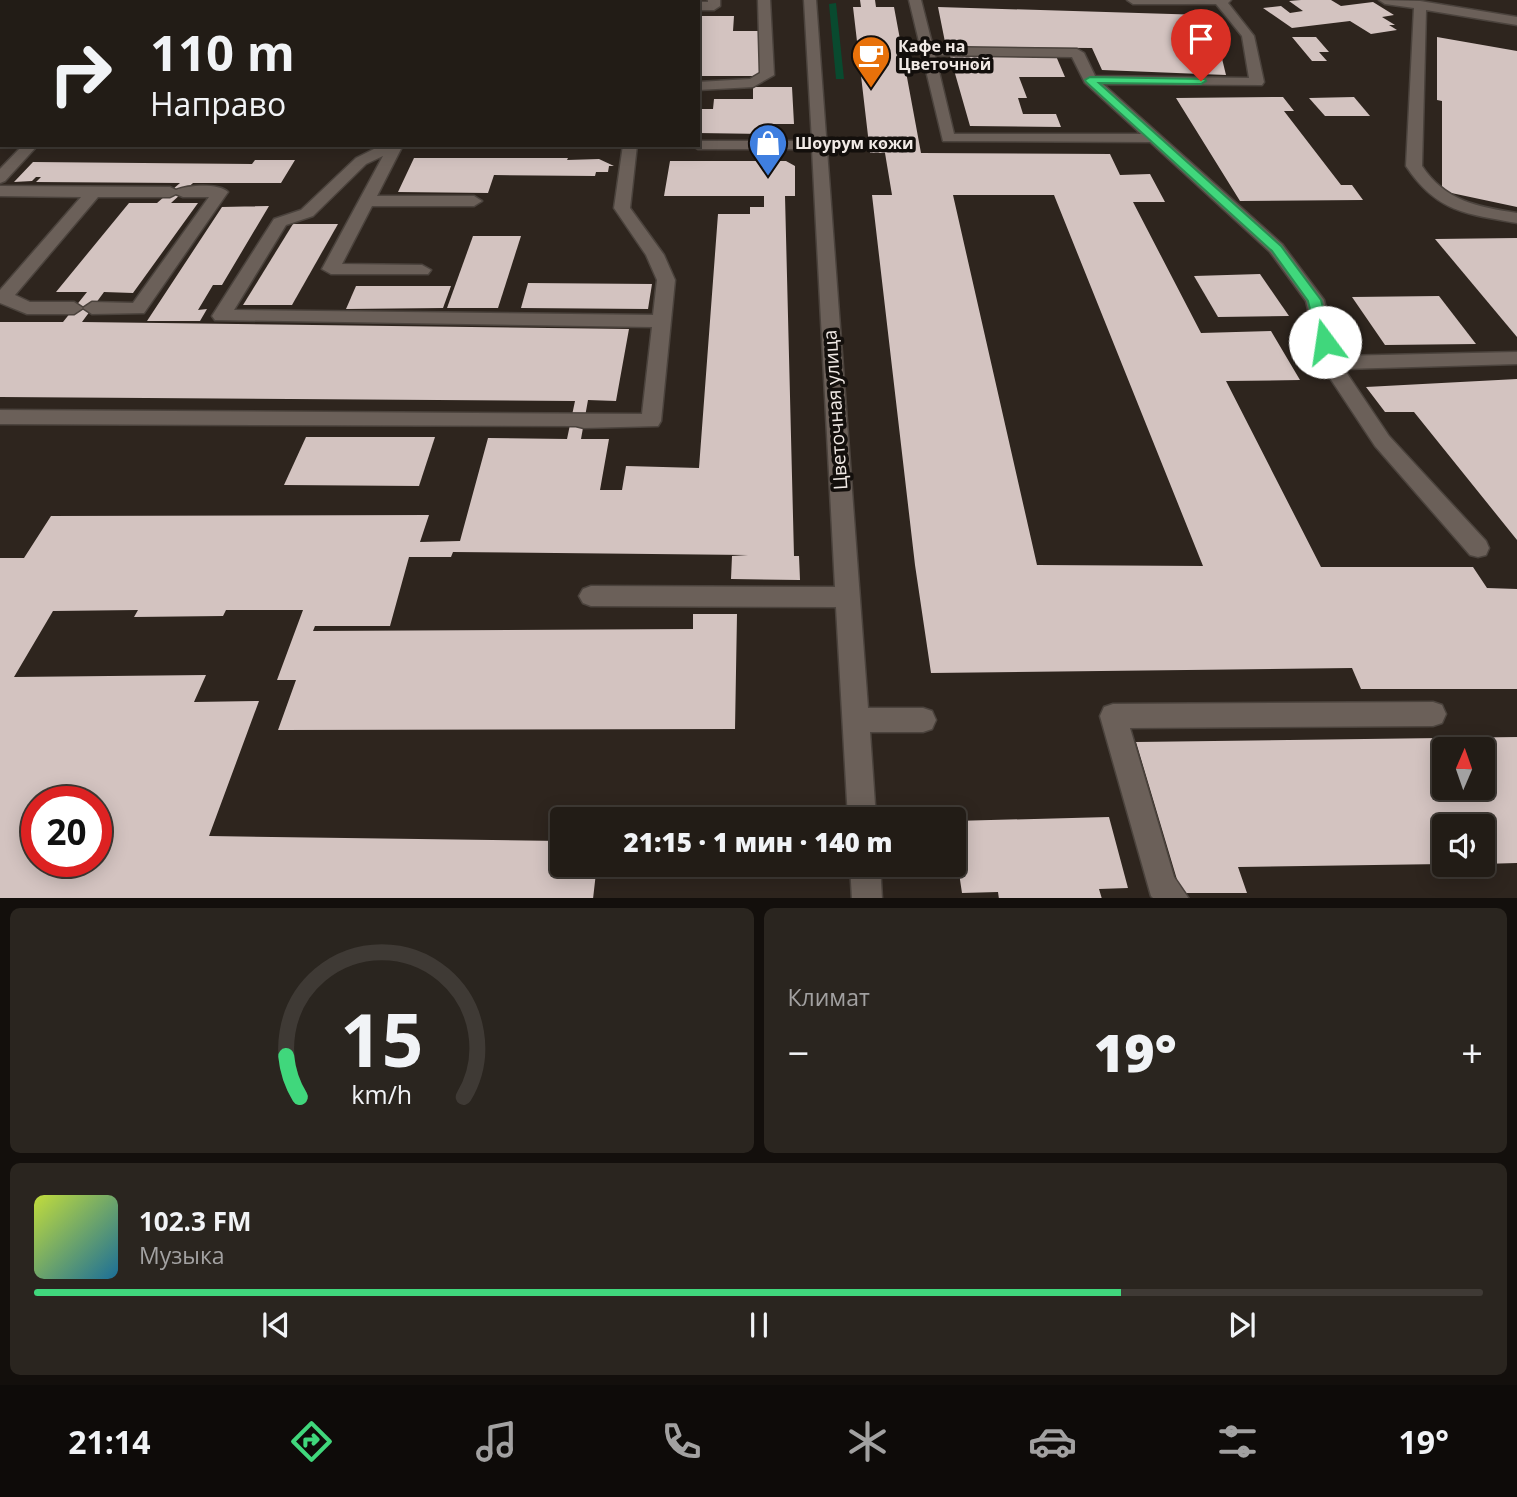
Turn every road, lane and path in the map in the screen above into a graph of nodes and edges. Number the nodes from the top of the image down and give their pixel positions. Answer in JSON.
{"nodes":[{"id":1,"x":714,"y":0,"type":"edge"},
{"id":2,"x":764,"y":0,"type":"edge"},
{"id":3,"x":810,"y":0,"type":"edge"},
{"id":4,"x":915,"y":0,"type":"edge"},
{"id":5,"x":1133,"y":0,"type":"edge"},
{"id":6,"x":1226,"y":0,"type":"edge"},
{"id":7,"x":1385,"y":0,"type":"edge"},
{"id":8,"x":1220,"y":1,"type":"edge"},
{"id":9,"x":1420,"y":5,"type":"junction"},
{"id":10,"x":700,"y":6,"type":"edge"},
{"id":11,"x":1517,"y":21,"type":"edge"},
{"id":12,"x":927,"y":51,"type":"junction"},
{"id":13,"x":1090,"y":80,"type":"junction"},
{"id":14,"x":700,"y":86,"type":"edge"},
{"id":15,"x":1154,"y":138,"type":"junction"},
{"id":16,"x":700,"y":145,"type":"edge"},
{"id":17,"x":819,"y":145,"type":"junction"},
{"id":18,"x":29,"y":147,"type":"edge"},
{"id":19,"x":391,"y":147,"type":"edge"},
{"id":20,"x":394,"y":147,"type":"edge"},
{"id":21,"x":630,"y":147,"type":"edge"},
{"id":22,"x":0,"y":178,"type":"edge"},
{"id":23,"x":0,"y":191,"type":"edge"},
{"id":24,"x":94,"y":192,"type":"junction"},
{"id":25,"x":367,"y":201,"type":"junction"},
{"id":26,"x":474,"y":201,"type":"dead end"},
{"id":27,"x":1517,"y":218,"type":"edge"},
{"id":28,"x":422,"y":270,"type":"dead end"},
{"id":29,"x":2,"y":297,"type":"edge"},
{"id":30,"x":662,"y":321,"type":"junction"},
{"id":31,"x":1517,"y":358,"type":"edge"},
{"id":32,"x":1330,"y":363,"type":"junction"},
{"id":33,"x":0,"y":418,"type":"edge"},
{"id":34,"x":1478,"y":548,"type":"dead end"},
{"id":35,"x":591,"y":596,"type":"dead end"},
{"id":36,"x":847,"y":597,"type":"junction"},
{"id":37,"x":1433,"y":714,"type":"dead end"},
{"id":38,"x":855,"y":720,"type":"junction"},
{"id":39,"x":923,"y":720,"type":"dead end"},
{"id":40,"x":861,"y":807,"type":"edge"},
{"id":41,"x":866,"y":877,"type":"edge"},
{"id":42,"x":867,"y":898,"type":"edge"},
{"id":43,"x":1174,"y":898,"type":"edge"}],
"edges":[{"from":1,"to":10,"type":"street"},
{"from":2,"to":14,"type":"street"},
{"from":3,"to":17,"type":"street","name":"Цветочная улица"},
{"from":4,"to":12,"type":"street"},
{"from":5,"to":8,"type":"street"},
{"from":6,"to":8,"type":"street"},
{"from":7,"to":9,"type":"street"},
{"from":8,"to":13,"type":"street"},
{"from":9,"to":11,"type":"street"},
{"from":9,"to":27,"type":"street"},
{"from":12,"to":13,"type":"street"},
{"from":12,"to":15,"type":"street"},
{"from":13,"to":15,"type":"street"},
{"from":15,"to":32,"type":"street"},
{"from":16,"to":17,"type":"street"},
{"from":17,"to":36,"type":"street","name":"Цветочная улица"},
{"from":18,"to":22,"type":"street"},
{"from":19,"to":30,"type":"street"},
{"from":20,"to":25,"type":"street"},
{"from":21,"to":30,"type":"street"},
{"from":23,"to":24,"type":"street"},
{"from":24,"to":29,"type":"street"},
{"from":24,"to":29,"type":"street"},
{"from":25,"to":26,"type":"street"},
{"from":25,"to":28,"type":"street"},
{"from":30,"to":33,"type":"street"},
{"from":31,"to":32,"type":"street"},
{"from":32,"to":34,"type":"street"},
{"from":35,"to":36,"type":"street"},
{"from":36,"to":38,"type":"street","name":"Цветочная улица"},
{"from":37,"to":43,"type":"street"},
{"from":38,"to":39,"type":"street"},
{"from":38,"to":40,"type":"street","name":"Цветочная улица"},
{"from":41,"to":42,"type":"street"}]}
